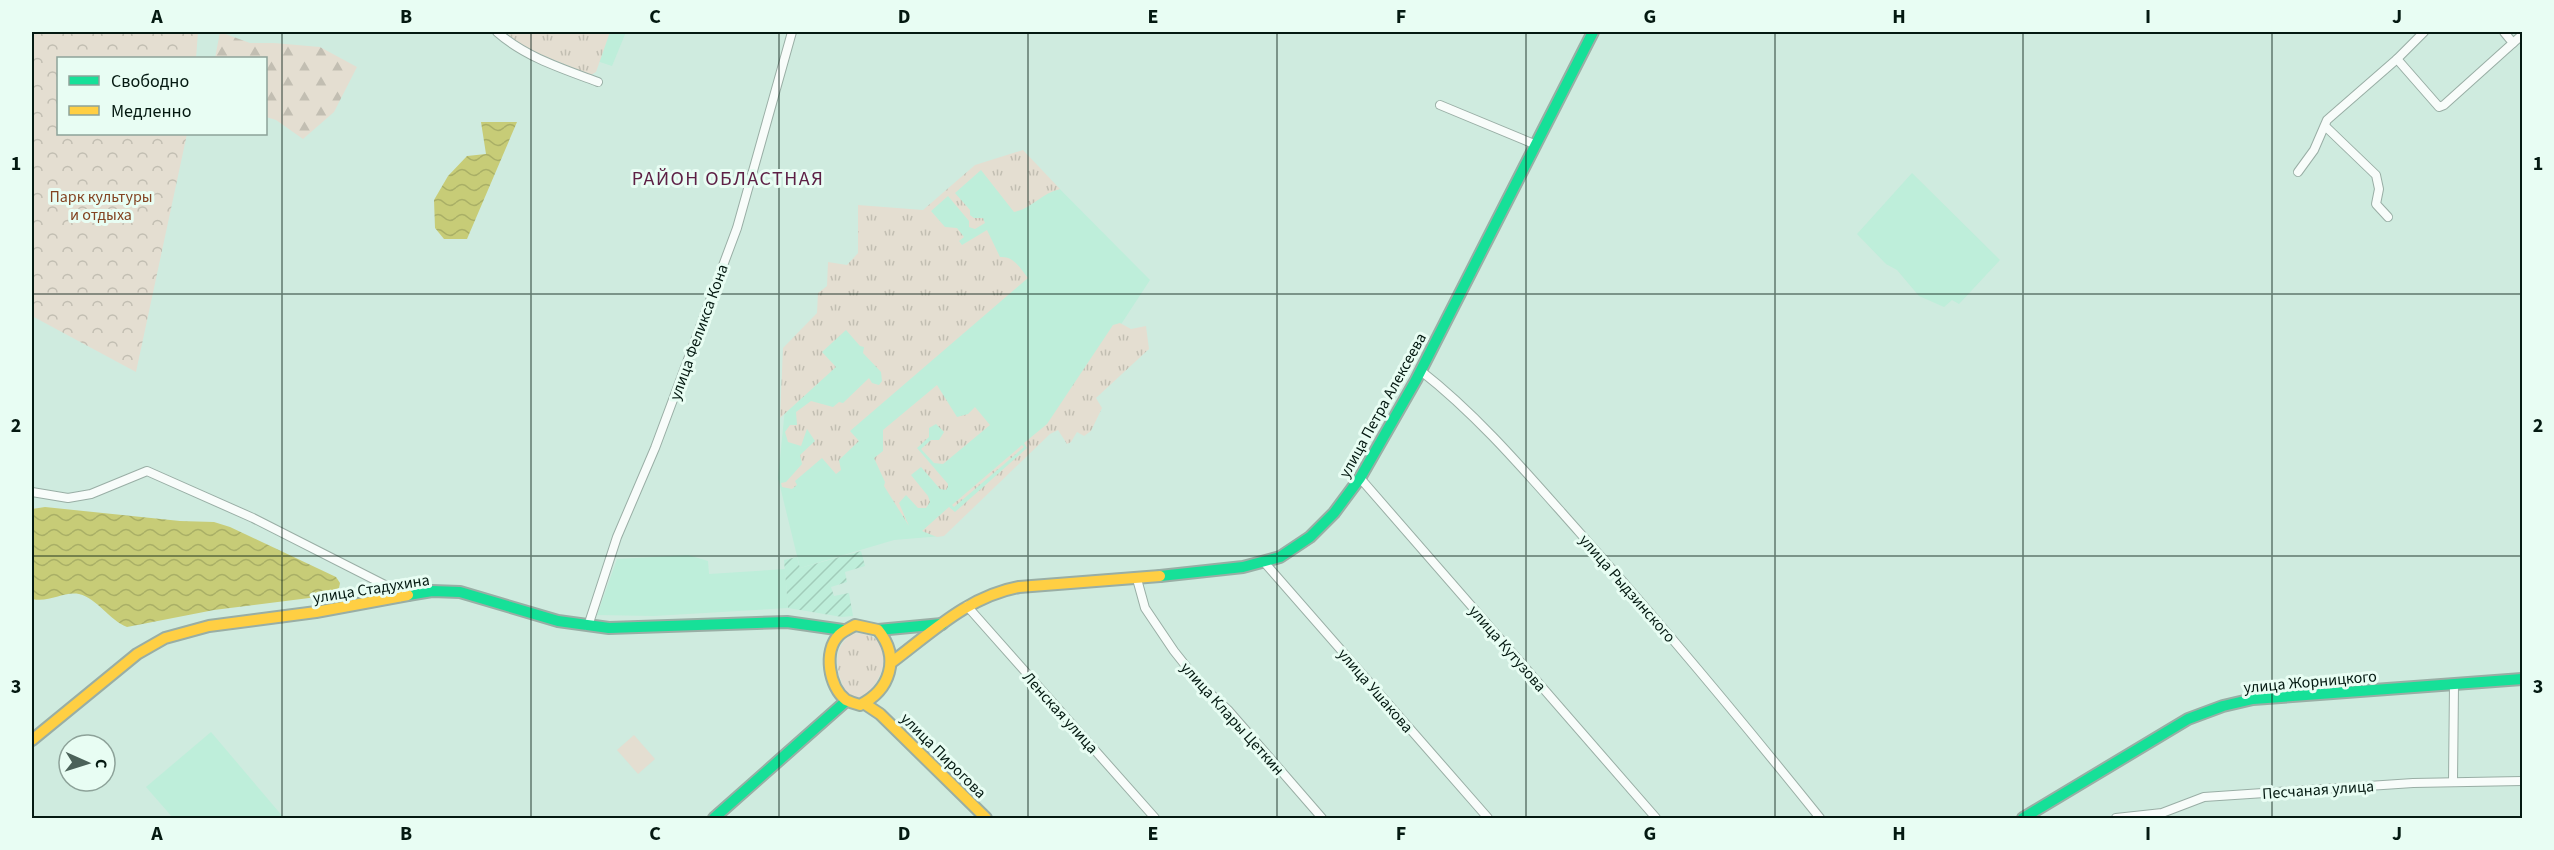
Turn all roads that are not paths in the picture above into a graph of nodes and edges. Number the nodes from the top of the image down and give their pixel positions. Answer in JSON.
{"nodes":[{"id":1,"x":497,"y":32,"type":"edge"},
{"id":2,"x":792,"y":32,"type":"edge"},
{"id":3,"x":1593,"y":32,"type":"edge"},
{"id":4,"x":2424,"y":32,"type":"edge"},
{"id":5,"x":2504,"y":32,"type":"edge"},
{"id":6,"x":2523,"y":35,"type":"edge"},
{"id":7,"x":2513,"y":43,"type":"junction"},
{"id":8,"x":2397,"y":59,"type":"junction"},
{"id":9,"x":598,"y":82,"type":"dead end"},
{"id":10,"x":1440,"y":105,"type":"dead end"},
{"id":11,"x":2325,"y":126,"type":"junction"},
{"id":12,"x":1534,"y":144,"type":"junction"},
{"id":13,"x":2298,"y":172,"type":"dead end"},
{"id":14,"x":2388,"y":217,"type":"dead end"},
{"id":15,"x":1421,"y":371,"type":"junction"},
{"id":16,"x":1360,"y":478,"type":"junction"},
{"id":17,"x":32,"y":492,"type":"edge"},
{"id":18,"x":1264,"y":562,"type":"junction"},
{"id":19,"x":1137,"y":579,"type":"junction"},
{"id":20,"x":400,"y":597,"type":"junction"},
{"id":21,"x":967,"y":606,"type":"junction"},
{"id":22,"x":942,"y":624,"type":"junction"},
{"id":23,"x":588,"y":626,"type":"junction"},
{"id":24,"x":819,"y":627,"type":"junction"},
{"id":25,"x":843,"y":630,"type":"junction"},
{"id":26,"x":878,"y":630,"type":"junction"},
{"id":27,"x":830,"y":648,"type":"junction"},
{"id":28,"x":892,"y":662,"type":"junction"},
{"id":29,"x":2523,"y":680,"type":"edge"},
{"id":30,"x":2454,"y":685,"type":"junction"},
{"id":31,"x":879,"y":693,"type":"junction"},
{"id":32,"x":846,"y":702,"type":"junction"},
{"id":33,"x":865,"y":704,"type":"junction"},
{"id":34,"x":880,"y":714,"type":"junction"},
{"id":35,"x":32,"y":740,"type":"edge"},
{"id":36,"x":2523,"y":781,"type":"edge"},
{"id":37,"x":2453,"y":782,"type":"junction"},
{"id":38,"x":2028,"y":818,"type":"edge"},
{"id":39,"x":714,"y":819,"type":"edge"},
{"id":40,"x":986,"y":819,"type":"edge"},
{"id":41,"x":1155,"y":819,"type":"edge"},
{"id":42,"x":1322,"y":819,"type":"edge"},
{"id":43,"x":1488,"y":819,"type":"edge"},
{"id":44,"x":1656,"y":819,"type":"edge"},
{"id":45,"x":1820,"y":819,"type":"edge"},
{"id":46,"x":2116,"y":819,"type":"edge"}],
"edges":[{"from":1,"to":9,"type":"street"},
{"from":2,"to":23,"type":"street","name":"улица Феликса Кона"},
{"from":3,"to":12,"type":"street","name":"улица Петра Алексеева"},
{"from":4,"to":8,"type":"street"},
{"from":5,"to":7,"type":"street"},
{"from":6,"to":7,"type":"street"},
{"from":7,"to":8,"type":"street"},
{"from":8,"to":11,"type":"street"},
{"from":10,"to":12,"type":"street"},
{"from":11,"to":13,"type":"street"},
{"from":11,"to":14,"type":"street"},
{"from":12,"to":15,"type":"street","name":"улица Петра Алексеева"},
{"from":15,"to":16,"type":"street","name":"улица Петра Алексеева"},
{"from":15,"to":45,"type":"street","name":"улица Рыдзинского"},
{"from":16,"to":18,"type":"street","name":"улица Петра Алексеева"},
{"from":16,"to":44,"type":"street","name":"улица Кутузова"},
{"from":17,"to":20,"type":"street"},
{"from":18,"to":19,"type":"street","name":"улица Петра Алексеева"},
{"from":18,"to":43,"type":"street","name":"улица Ушакова"},
{"from":19,"to":21,"type":"street","name":"улица Петра Алексеева"},
{"from":19,"to":42,"type":"street","name":"улица Клары Цеткин"},
{"from":20,"to":23,"type":"street","name":"улица Стадухина"},
{"from":20,"to":35,"type":"street","name":"улица Стадухина"},
{"from":21,"to":22,"type":"street","name":"улица Петра Алексеева"},
{"from":21,"to":41,"type":"street","name":"Ленская улица"},
{"from":22,"to":26,"type":"street"},
{"from":22,"to":28,"type":"street","name":"улица Петра Алексеева"},
{"from":23,"to":24,"type":"street","name":"улица Стадухина"},
{"from":24,"to":25,"type":"street","name":"улица Стадухина"},
{"from":24,"to":27,"type":"street"},
{"from":25,"to":26,"type":"street"},
{"from":25,"to":27,"type":"street"},
{"from":26,"to":28,"type":"street"},
{"from":27,"to":32,"type":"street"},
{"from":28,"to":31,"type":"street"},
{"from":29,"to":30,"type":"street","name":"улица Жорницкого"},
{"from":30,"to":37,"type":"street"},
{"from":30,"to":38,"type":"street","name":"улица Жорницкого"},
{"from":31,"to":33,"type":"street"},
{"from":31,"to":34,"type":"street","name":"улица Пирогова"},
{"from":32,"to":33,"type":"street"},
{"from":32,"to":39,"type":"street"},
{"from":33,"to":34,"type":"street","name":"улица Пирогова"},
{"from":34,"to":40,"type":"street","name":"улица Пирогова"},
{"from":36,"to":37,"type":"street","name":"Песчаная улица"},
{"from":37,"to":46,"type":"street","name":"Песчаная улица"}]}
